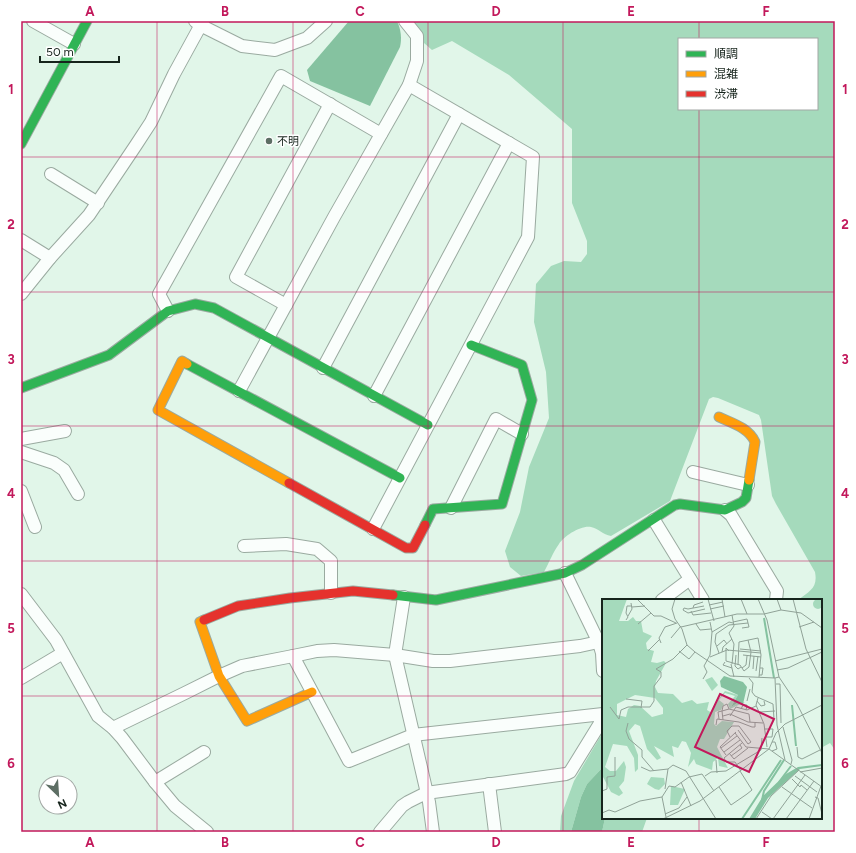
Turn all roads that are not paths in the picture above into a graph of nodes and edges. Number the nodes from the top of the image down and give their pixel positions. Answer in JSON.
{"nodes":[{"id":1,"x":33,"y":21,"type":"edge"},
{"id":2,"x":87,"y":21,"type":"edge"},
{"id":3,"x":326,"y":21,"type":"edge"},
{"id":4,"x":405,"y":21,"type":"edge"},
{"id":5,"x":199,"y":22,"type":"edge"},
{"id":6,"x":74,"y":44,"type":"junction"},
{"id":7,"x":409,"y":85,"type":"junction"},
{"id":8,"x":330,"y":104,"type":"junction"},
{"id":9,"x":459,"y":114,"type":"junction"},
{"id":10,"x":381,"y":134,"type":"junction"},
{"id":11,"x":509,"y":143,"type":"junction"},
{"id":12,"x":21,"y":144,"type":"edge"},
{"id":13,"x":51,"y":174,"type":"dead end"},
{"id":14,"x":98,"y":203,"type":"junction"},
{"id":15,"x":21,"y":240,"type":"edge"},
{"id":16,"x":50,"y":258,"type":"junction"},
{"id":17,"x":21,"y":294,"type":"edge"},
{"id":18,"x":286,"y":305,"type":"junction"},
{"id":19,"x":168,"y":311,"type":"junction"},
{"id":20,"x":268,"y":338,"type":"junction"},
{"id":21,"x":471,"y":345,"type":"junction"},
{"id":22,"x":323,"y":368,"type":"junction"},
{"id":23,"x":21,"y":388,"type":"edge"},
{"id":24,"x":239,"y":391,"type":"junction"},
{"id":25,"x":374,"y":396,"type":"junction"},
{"id":26,"x":719,"y":417,"type":"dead end"},
{"id":27,"x":428,"y":425,"type":"junction"},
{"id":28,"x":64,"y":431,"type":"dead end"},
{"id":29,"x":522,"y":434,"type":"junction"},
{"id":30,"x":21,"y":439,"type":"edge"},
{"id":31,"x":21,"y":452,"type":"edge"},
{"id":32,"x":693,"y":472,"type":"dead end"},
{"id":33,"x":400,"y":478,"type":"junction"},
{"id":34,"x":748,"y":485,"type":"junction"},
{"id":35,"x":21,"y":491,"type":"edge"},
{"id":36,"x":78,"y":494,"type":"dead end"},
{"id":37,"x":451,"y":508,"type":"junction"},
{"id":38,"x":725,"y":510,"type":"junction"},
{"id":39,"x":654,"y":520,"type":"junction"},
{"id":40,"x":35,"y":527,"type":"dead end"},
{"id":41,"x":373,"y":529,"type":"junction"},
{"id":42,"x":244,"y":546,"type":"dead end"},
{"id":43,"x":565,"y":573,"type":"junction"},
{"id":44,"x":690,"y":579,"type":"junction"},
{"id":45,"x":331,"y":593,"type":"junction"},
{"id":46,"x":21,"y":594,"type":"edge"},
{"id":47,"x":404,"y":597,"type":"junction"},
{"id":48,"x":663,"y":599,"type":"edge"},
{"id":49,"x":702,"y":599,"type":"edge"},
{"id":50,"x":776,"y":599,"type":"edge"},
{"id":51,"x":601,"y":642,"type":"edge"},
{"id":52,"x":63,"y":653,"type":"junction"},
{"id":53,"x":602,"y":653,"type":"edge"},
{"id":54,"x":395,"y":655,"type":"junction"},
{"id":55,"x":293,"y":656,"type":"junction"},
{"id":56,"x":219,"y":676,"type":"junction"},
{"id":57,"x":21,"y":678,"type":"edge"},
{"id":58,"x":312,"y":692,"type":"junction"},
{"id":59,"x":602,"y":714,"type":"edge"},
{"id":60,"x":602,"y":717,"type":"edge"},
{"id":61,"x":113,"y":728,"type":"junction"},
{"id":62,"x":413,"y":735,"type":"junction"},
{"id":63,"x":204,"y":752,"type":"dead end"},
{"id":64,"x":155,"y":782,"type":"junction"},
{"id":65,"x":489,"y":784,"type":"junction"},
{"id":66,"x":426,"y":793,"type":"junction"},
{"id":67,"x":207,"y":832,"type":"edge"},
{"id":68,"x":380,"y":832,"type":"edge"},
{"id":69,"x":433,"y":832,"type":"edge"},
{"id":70,"x":495,"y":832,"type":"edge"}],
"edges":[{"from":1,"to":6,"type":"street"},
{"from":2,"to":6,"type":"street"},
{"from":3,"to":5,"type":"street"},
{"from":4,"to":7,"type":"street"},
{"from":5,"to":14,"type":"street"},
{"from":6,"to":12,"type":"street"},
{"from":7,"to":9,"type":"street"},
{"from":7,"to":10,"type":"street"},
{"from":8,"to":10,"type":"street"},
{"from":8,"to":18,"type":"street"},
{"from":8,"to":19,"type":"street"},
{"from":9,"to":11,"type":"street"},
{"from":9,"to":22,"type":"street"},
{"from":10,"to":18,"type":"street"},
{"from":11,"to":21,"type":"street"},
{"from":11,"to":25,"type":"street"},
{"from":13,"to":14,"type":"street"},
{"from":14,"to":16,"type":"street"},
{"from":15,"to":16,"type":"street"},
{"from":16,"to":17,"type":"street"},
{"from":18,"to":20,"type":"street"},
{"from":19,"to":20,"type":"street"},
{"from":19,"to":23,"type":"street"},
{"from":20,"to":22,"type":"street"},
{"from":20,"to":24,"type":"street"},
{"from":21,"to":27,"type":"street"},
{"from":21,"to":29,"type":"street"},
{"from":22,"to":25,"type":"street"},
{"from":24,"to":33,"type":"street"},
{"from":24,"to":41,"type":"street"},
{"from":25,"to":27,"type":"street"},
{"from":26,"to":34,"type":"street"},
{"from":27,"to":33,"type":"street"},
{"from":28,"to":30,"type":"street"},
{"from":29,"to":37,"type":"street"},
{"from":29,"to":37,"type":"street"},
{"from":31,"to":36,"type":"street"},
{"from":32,"to":34,"type":"street"},
{"from":33,"to":41,"type":"street"},
{"from":34,"to":38,"type":"street"},
{"from":35,"to":40,"type":"street"},
{"from":37,"to":41,"type":"street"},
{"from":38,"to":39,"type":"street"},
{"from":38,"to":50,"type":"street"},
{"from":39,"to":43,"type":"street"},
{"from":39,"to":44,"type":"street"},
{"from":42,"to":45,"type":"street"},
{"from":43,"to":47,"type":"street"},
{"from":43,"to":51,"type":"street"},
{"from":44,"to":48,"type":"street"},
{"from":44,"to":49,"type":"street"},
{"from":45,"to":47,"type":"street"},
{"from":45,"to":56,"type":"street"},
{"from":46,"to":52,"type":"street"},
{"from":47,"to":54,"type":"street"},
{"from":51,"to":53,"type":"street"},
{"from":51,"to":54,"type":"street"},
{"from":52,"to":57,"type":"street"},
{"from":52,"to":61,"type":"street"},
{"from":54,"to":55,"type":"street"},
{"from":54,"to":62,"type":"street"},
{"from":55,"to":56,"type":"street"},
{"from":55,"to":58,"type":"street"},
{"from":56,"to":58,"type":"street"},
{"from":56,"to":61,"type":"street"},
{"from":58,"to":62,"type":"street"},
{"from":59,"to":62,"type":"street"},
{"from":60,"to":65,"type":"street"},
{"from":61,"to":64,"type":"street"},
{"from":62,"to":66,"type":"street"},
{"from":63,"to":64,"type":"street"},
{"from":64,"to":67,"type":"street"},
{"from":65,"to":66,"type":"street"},
{"from":65,"to":70,"type":"street"},
{"from":66,"to":68,"type":"street"},
{"from":66,"to":69,"type":"street"}]}
